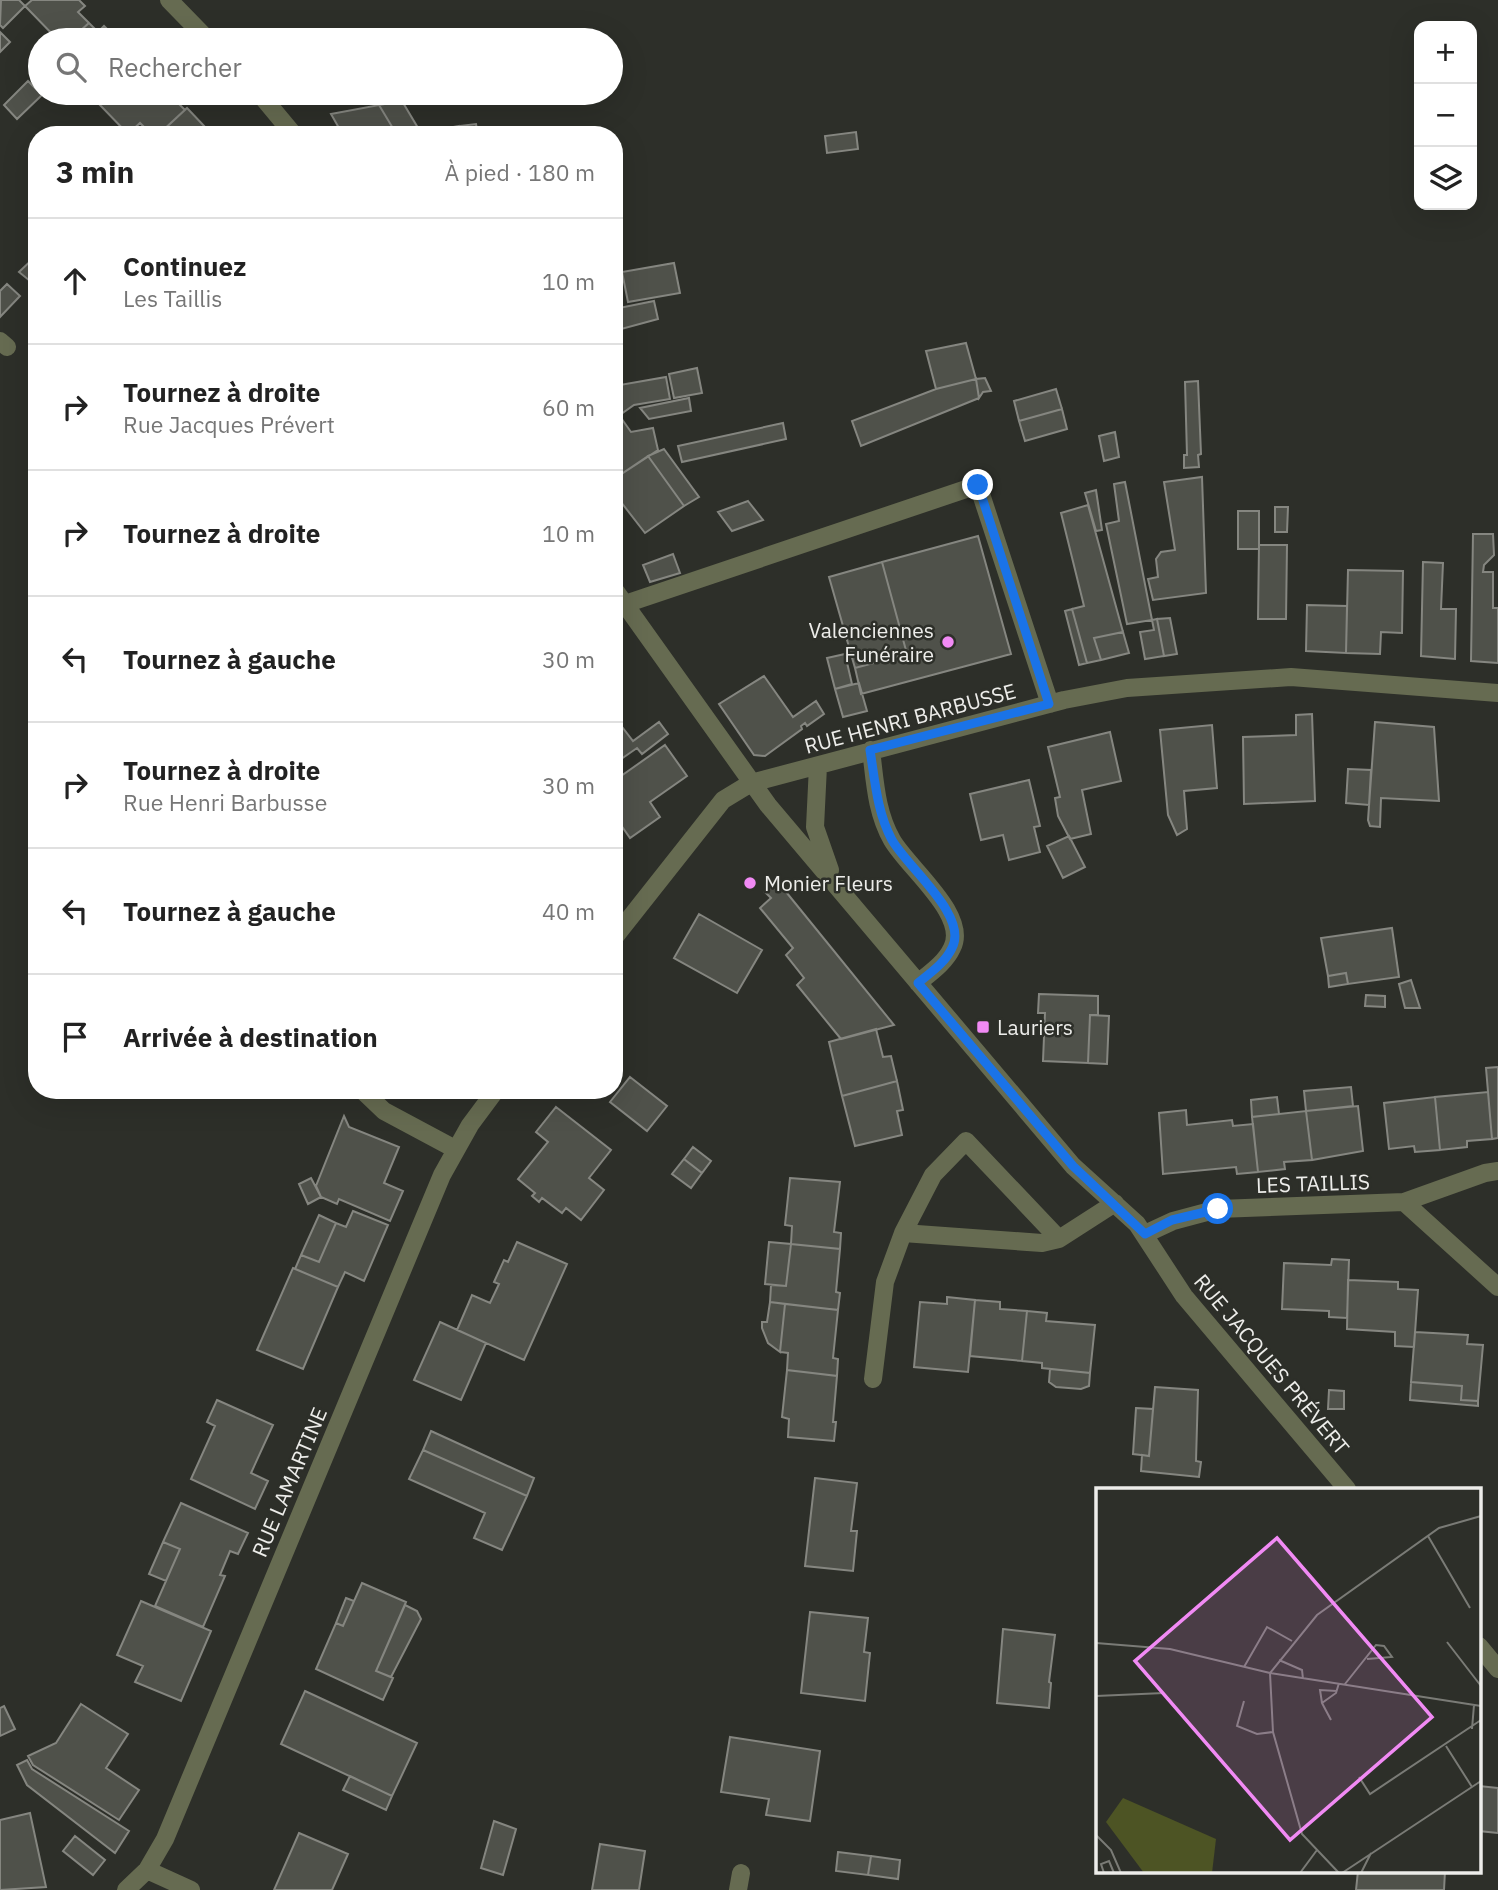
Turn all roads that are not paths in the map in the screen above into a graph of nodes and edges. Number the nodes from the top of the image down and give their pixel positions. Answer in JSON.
{"nodes":[{"id":1,"x":169,"y":0,"type":"edge"},
{"id":2,"x":196,"y":28,"type":"edge"},
{"id":3,"x":269,"y":105,"type":"edge"},
{"id":4,"x":286,"y":126,"type":"edge"},
{"id":5,"x":623,"y":595,"type":"edge"},
{"id":6,"x":623,"y":600,"type":"edge"},
{"id":7,"x":1498,"y":693,"type":"edge"},
{"id":8,"x":1049,"y":704,"type":"junction"},
{"id":9,"x":870,"y":750,"type":"junction"},
{"id":10,"x":818,"y":766,"type":"junction"},
{"id":11,"x":751,"y":783,"type":"junction"},
{"id":12,"x":836,"y":887,"type":"junction"},
{"id":13,"x":623,"y":927,"type":"edge"},
{"id":14,"x":918,"y":983,"type":"junction"},
{"id":15,"x":371,"y":1099,"type":"edge"},
{"id":16,"x":489,"y":1099,"type":"edge"},
{"id":17,"x":456,"y":1149,"type":"junction"},
{"id":18,"x":1498,"y":1171,"type":"edge"},
{"id":19,"x":1404,"y":1202,"type":"junction"},
{"id":20,"x":1115,"y":1203,"type":"junction"},
{"id":21,"x":903,"y":1233,"type":"junction"},
{"id":22,"x":1145,"y":1234,"type":"junction"},
{"id":23,"x":1059,"y":1239,"type":"junction"},
{"id":24,"x":1498,"y":1287,"type":"edge"},
{"id":25,"x":873,"y":1380,"type":"dead end"},
{"id":26,"x":1346,"y":1488,"type":"edge"},
{"id":27,"x":1480,"y":1647,"type":"edge"},
{"id":28,"x":1498,"y":1669,"type":"edge"},
{"id":29,"x":147,"y":1870,"type":"junction"},
{"id":30,"x":126,"y":1890,"type":"edge"},
{"id":31,"x":191,"y":1890,"type":"edge"}],
"edges":[{"from":1,"to":2,"type":"street"},
{"from":3,"to":4,"type":"street"},
{"from":5,"to":8,"type":"street"},
{"from":6,"to":11,"type":"street","name":"RUE JACQUES PRÉVERT"},
{"from":7,"to":8,"type":"street","name":"RUE HENRI BARBUSSE"},
{"from":8,"to":9,"type":"street","name":"RUE HENRI BARBUSSE"},
{"from":9,"to":10,"type":"street","name":"RUE HENRI BARBUSSE"},
{"from":9,"to":14,"type":"street"},
{"from":10,"to":11,"type":"street","name":"RUE HENRI BARBUSSE"},
{"from":10,"to":12,"type":"street","name":"RUE JACQUES PRÉVERT"},
{"from":11,"to":12,"type":"street","name":"RUE JACQUES PRÉVERT"},
{"from":11,"to":13,"type":"street"},
{"from":12,"to":14,"type":"street","name":"RUE JACQUES PRÉVERT"},
{"from":14,"to":20,"type":"street","name":"RUE JACQUES PRÉVERT"},
{"from":15,"to":17,"type":"street"},
{"from":16,"to":17,"type":"street","name":"RUE LAMARTINE"},
{"from":17,"to":29,"type":"street","name":"RUE LAMARTINE"},
{"from":18,"to":19,"type":"street","name":"LES TAILLIS"},
{"from":19,"to":22,"type":"street","name":"LES TAILLIS"},
{"from":19,"to":24,"type":"street"},
{"from":20,"to":22,"type":"street","name":"RUE JACQUES PRÉVERT"},
{"from":20,"to":23,"type":"street"},
{"from":21,"to":23,"type":"street"},
{"from":21,"to":23,"type":"street"},
{"from":21,"to":25,"type":"street"},
{"from":22,"to":26,"type":"street","name":"RUE JACQUES PRÉVERT"},
{"from":27,"to":28,"type":"street"},
{"from":29,"to":30,"type":"street","name":"RUE LAMARTINE"},
{"from":29,"to":31,"type":"street"}]}
